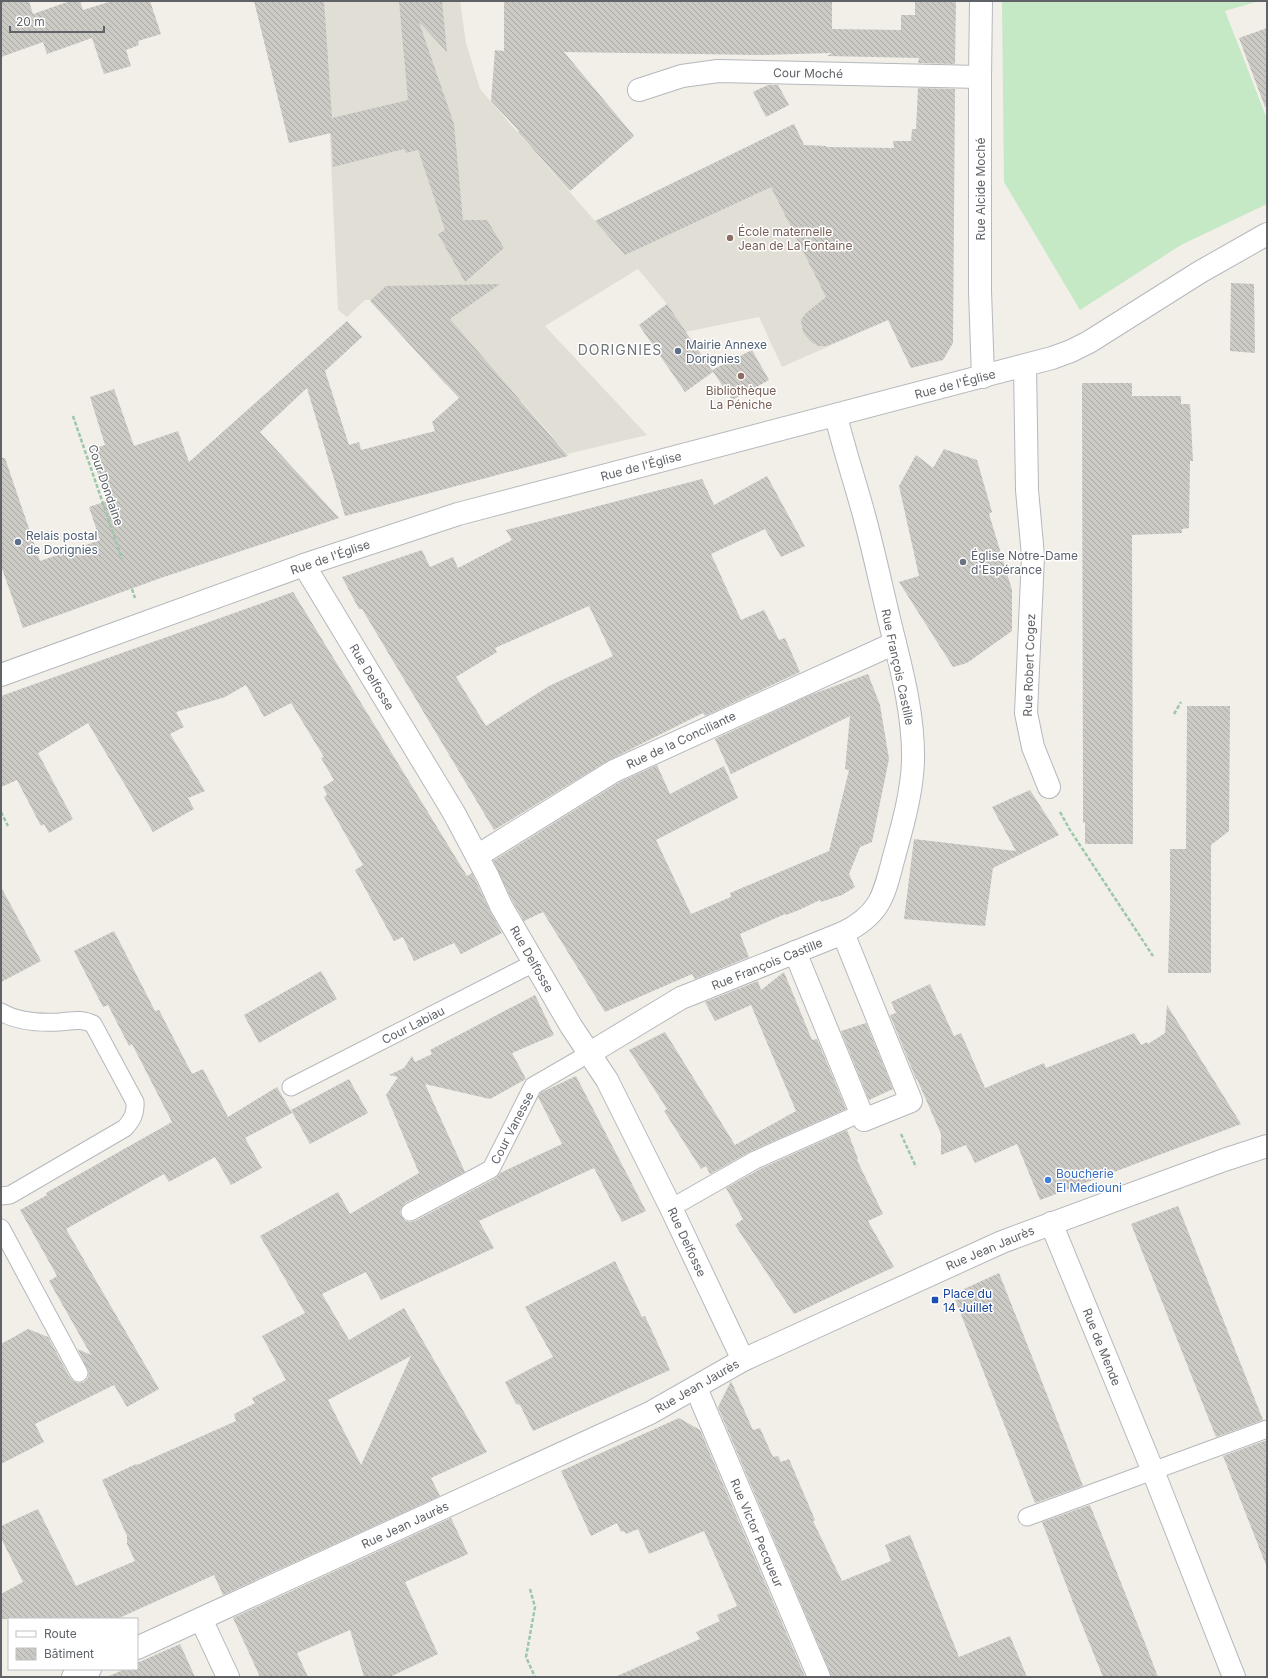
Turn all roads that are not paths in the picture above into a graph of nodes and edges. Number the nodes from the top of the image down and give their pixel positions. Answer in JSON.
{"nodes":[{"id":1,"x":981,"y":1,"type":"edge"},
{"id":2,"x":980,"y":77,"type":"junction"},
{"id":3,"x":639,"y":90,"type":"dead end"},
{"id":4,"x":1267,"y":234,"type":"edge"},
{"id":5,"x":1025,"y":366,"type":"junction"},
{"id":6,"x":983,"y":377,"type":"junction"},
{"id":7,"x":836,"y":416,"type":"junction"},
{"id":8,"x":304,"y":566,"type":"junction"},
{"id":9,"x":895,"y":643,"type":"junction"},
{"id":10,"x":1,"y":675,"type":"edge"},
{"id":11,"x":1049,"y":787,"type":"road end"},
{"id":12,"x":477,"y":856,"type":"junction"},
{"id":13,"x":843,"y":933,"type":"junction"},
{"id":14,"x":795,"y":952,"type":"junction"},
{"id":15,"x":534,"y":963,"type":"junction"},
{"id":16,"x":1,"y":1012,"type":"edge"},
{"id":17,"x":590,"y":1053,"type":"junction"},
{"id":18,"x":291,"y":1087,"type":"dead end"},
{"id":19,"x":861,"y":1113,"type":"junction"},
{"id":20,"x":1267,"y":1146,"type":"edge"},
{"id":21,"x":1,"y":1196,"type":"edge"},
{"id":22,"x":671,"y":1208,"type":"junction"},
{"id":23,"x":410,"y":1212,"type":"dead end"},
{"id":24,"x":1051,"y":1223,"type":"junction"},
{"id":25,"x":1,"y":1228,"type":"edge"},
{"id":26,"x":743,"y":1360,"type":"junction"},
{"id":27,"x":79,"y":1373,"type":"dead end"},
{"id":28,"x":696,"y":1388,"type":"junction"},
{"id":29,"x":1267,"y":1429,"type":"edge"},
{"id":30,"x":1153,"y":1471,"type":"junction"},
{"id":31,"x":1027,"y":1517,"type":"dead end"},
{"id":32,"x":201,"y":1619,"type":"junction"},
{"id":33,"x":138,"y":1648,"type":"edge"},
{"id":34,"x":88,"y":1670,"type":"edge"},
{"id":35,"x":73,"y":1677,"type":"edge"},
{"id":36,"x":228,"y":1677,"type":"edge"},
{"id":37,"x":819,"y":1677,"type":"edge"},
{"id":38,"x":1234,"y":1677,"type":"edge"}],
"edges":[{"from":1,"to":2,"type":"street","name":"Rue Alcide Moché"},
{"from":2,"to":3,"type":"street","name":"Cour Moché"},
{"from":2,"to":6,"type":"street","name":"Rue Alcide Moché"},
{"from":4,"to":5,"type":"street","name":"Rue de l'Église"},
{"from":5,"to":6,"type":"street","name":"Rue de l'Église"},
{"from":5,"to":11,"type":"street","name":"Rue Robert Cogez"},
{"from":6,"to":7,"type":"street","name":"Rue de l'Église"},
{"from":7,"to":8,"type":"street","name":"Rue de l'Église"},
{"from":7,"to":9,"type":"street","name":"Rue François Castille"},
{"from":8,"to":10,"type":"street","name":"Rue de l'Église"},
{"from":8,"to":12,"type":"street","name":"Rue Delfosse"},
{"from":9,"to":12,"type":"street","name":"Rue de la Conciliante"},
{"from":9,"to":13,"type":"street","name":"Rue François Castille"},
{"from":12,"to":15,"type":"street","name":"Rue Delfosse"},
{"from":13,"to":14,"type":"street","name":"Rue François Castille"},
{"from":13,"to":19,"type":"street"},
{"from":14,"to":17,"type":"street","name":"Rue François Castille"},
{"from":14,"to":19,"type":"street"},
{"from":15,"to":17,"type":"street","name":"Rue Delfosse"},
{"from":15,"to":18,"type":"lane","name":"Cour Labiau"},
{"from":16,"to":21,"type":"lane"},
{"from":17,"to":22,"type":"street","name":"Rue Delfosse"},
{"from":17,"to":23,"type":"lane","name":"Cour Vanesse"},
{"from":19,"to":22,"type":"lane"},
{"from":20,"to":24,"type":"street","name":"Rue Jean Jaurès"},
{"from":22,"to":26,"type":"street","name":"Rue Delfosse"},
{"from":24,"to":26,"type":"street","name":"Rue Jean Jaurès"},
{"from":24,"to":30,"type":"street","name":"Rue de Mende"},
{"from":25,"to":27,"type":"lane"},
{"from":26,"to":28,"type":"street","name":"Rue Jean Jaurès"},
{"from":28,"to":32,"type":"street","name":"Rue Jean Jaurès"},
{"from":28,"to":37,"type":"street","name":"Rue Victor Pecqueur"},
{"from":29,"to":30,"type":"lane"},
{"from":30,"to":31,"type":"lane"},
{"from":30,"to":38,"type":"street","name":"Rue de Mende"},
{"from":32,"to":33,"type":"street","name":"Rue Jean Jaurès"},
{"from":32,"to":36,"type":"street"},
{"from":34,"to":35,"type":"street"}]}
